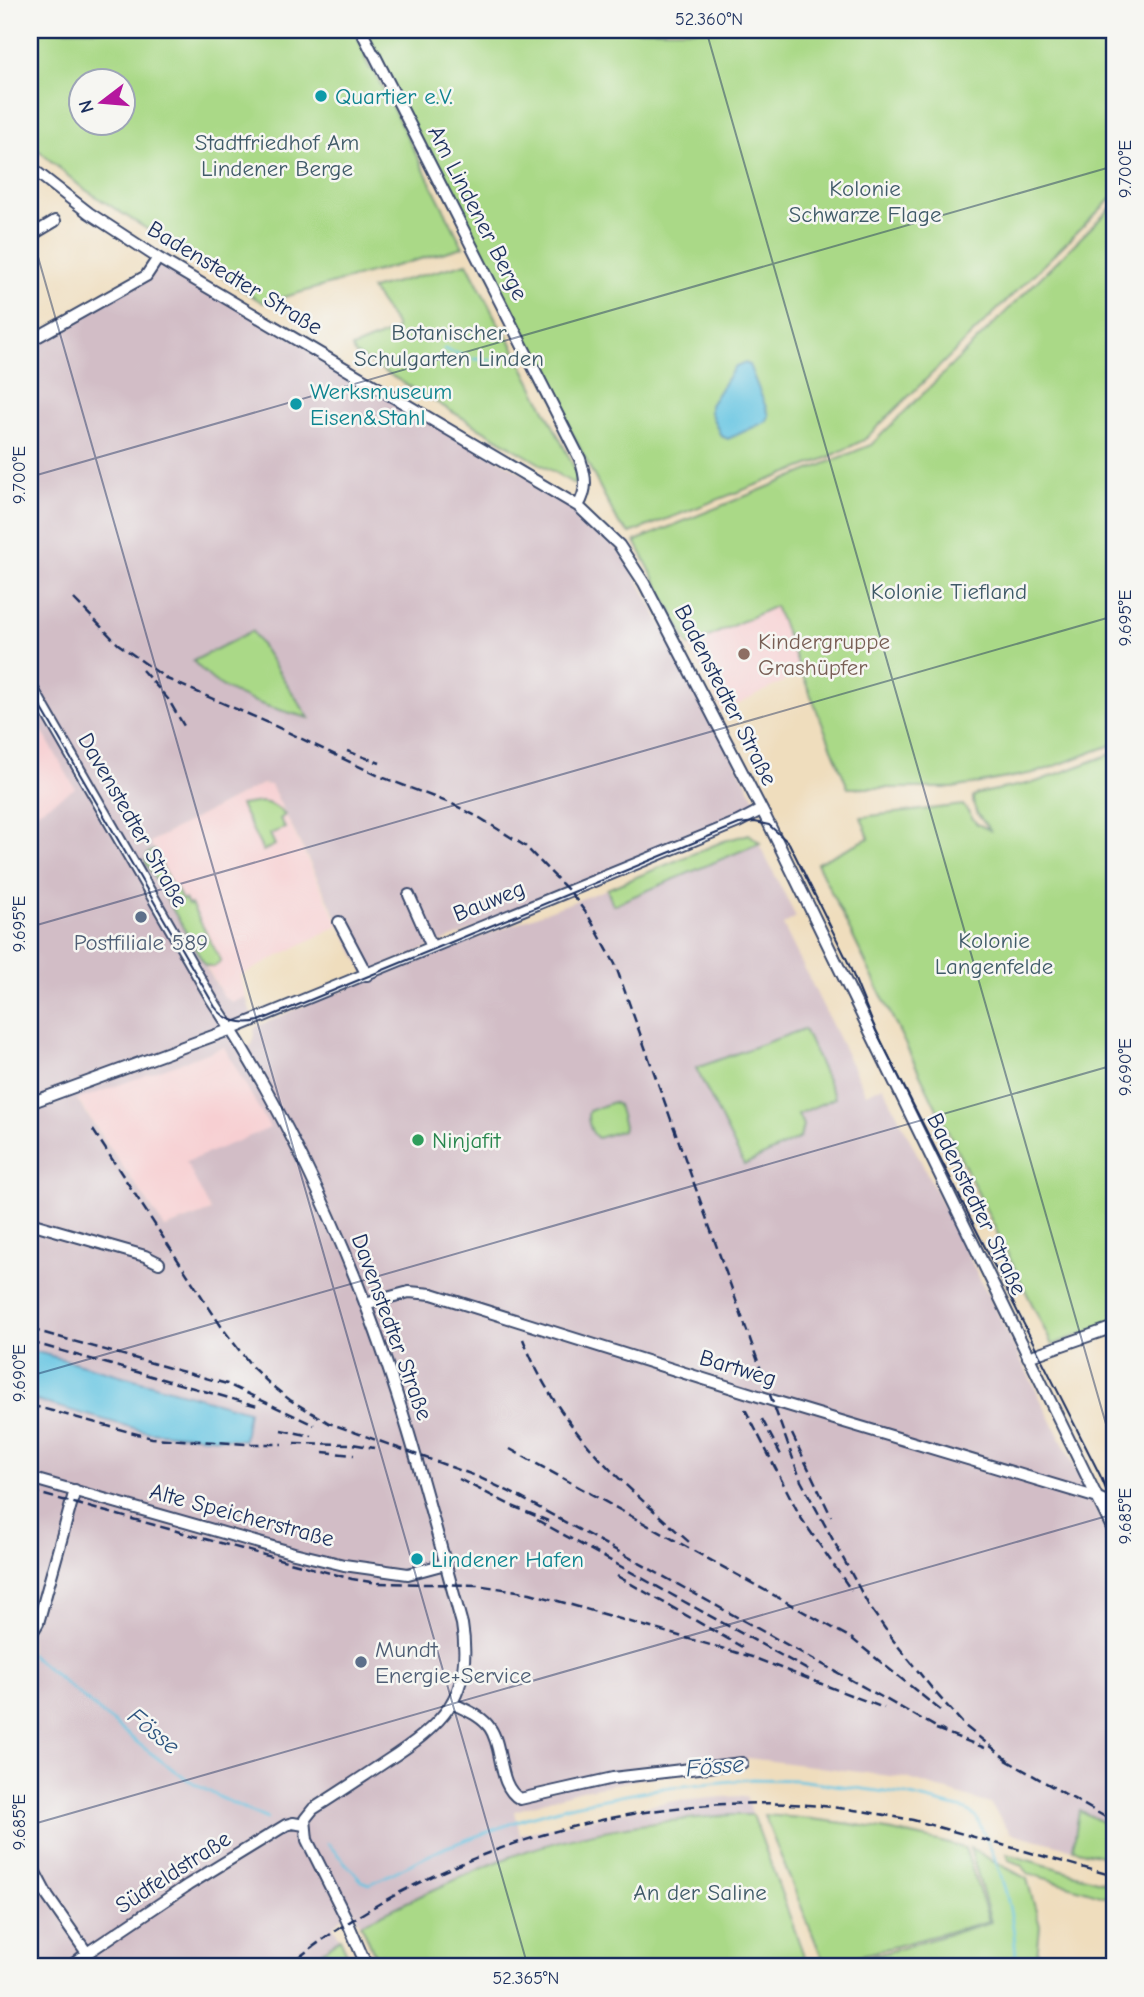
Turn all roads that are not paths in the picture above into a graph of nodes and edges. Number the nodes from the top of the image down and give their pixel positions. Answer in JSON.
{"nodes":[{"id":1,"x":361,"y":30,"type":"edge"},
{"id":2,"x":30,"y":167,"type":"edge"},
{"id":3,"x":55,"y":221,"type":"dead end"},
{"id":4,"x":30,"y":236,"type":"edge"},
{"id":5,"x":158,"y":258,"type":"junction"},
{"id":6,"x":30,"y":341,"type":"edge"},
{"id":7,"x":578,"y":506,"type":"junction"},
{"id":8,"x":30,"y":684,"type":"edge"},
{"id":9,"x":761,"y":810,"type":"junction"},
{"id":10,"x":409,"y":895,"type":"dead end"},
{"id":11,"x":339,"y":922,"type":"dead end"},
{"id":12,"x":432,"y":947,"type":"junction"},
{"id":13,"x":366,"y":975,"type":"junction"},
{"id":14,"x":232,"y":1029,"type":"junction"},
{"id":15,"x":30,"y":1103,"type":"edge"},
{"id":16,"x":30,"y":1223,"type":"edge"},
{"id":17,"x":159,"y":1263,"type":"dead end"},
{"id":18,"x":365,"y":1304,"type":"junction"},
{"id":19,"x":1114,"y":1327,"type":"edge"},
{"id":20,"x":1028,"y":1357,"type":"junction"},
{"id":21,"x":30,"y":1478,"type":"edge"},
{"id":22,"x":75,"y":1490,"type":"junction"},
{"id":23,"x":1098,"y":1498,"type":"junction"},
{"id":24,"x":1114,"y":1505,"type":"edge"},
{"id":25,"x":1114,"y":1532,"type":"edge"},
{"id":26,"x":445,"y":1564,"type":"junction"},
{"id":27,"x":30,"y":1636,"type":"edge"},
{"id":28,"x":452,"y":1703,"type":"junction"},
{"id":29,"x":742,"y":1763,"type":"dead end"},
{"id":30,"x":304,"y":1825,"type":"junction"},
{"id":31,"x":30,"y":1863,"type":"edge"},
{"id":32,"x":87,"y":1953,"type":"junction"},
{"id":33,"x":70,"y":1967,"type":"edge"},
{"id":34,"x":367,"y":1967,"type":"edge"}],
"edges":[{"from":1,"to":7,"type":"street","name":"Am Lindener Berge"},
{"from":2,"to":5,"type":"street","name":"Badenstedter Straße"},
{"from":3,"to":4,"type":"street"},
{"from":5,"to":6,"type":"street"},
{"from":5,"to":7,"type":"street","name":"Badenstedter Straße"},
{"from":7,"to":9,"type":"street","name":"Badenstedter Straße"},
{"from":8,"to":14,"type":"street","name":"Davenstedter Straße"},
{"from":9,"to":12,"type":"street","name":"Bauweg"},
{"from":9,"to":20,"type":"street","name":"Badenstedter Straße"},
{"from":10,"to":12,"type":"street"},
{"from":11,"to":13,"type":"street"},
{"from":12,"to":13,"type":"street","name":"Bauweg"},
{"from":13,"to":14,"type":"street","name":"Bauweg"},
{"from":14,"to":15,"type":"street","name":"Bauweg"},
{"from":14,"to":18,"type":"street","name":"Davenstedter Straße"},
{"from":16,"to":17,"type":"street"},
{"from":18,"to":23,"type":"street","name":"Bartweg"},
{"from":18,"to":26,"type":"street","name":"Davenstedter Straße"},
{"from":19,"to":20,"type":"street"},
{"from":20,"to":23,"type":"street","name":"Badenstedter Straße"},
{"from":21,"to":22,"type":"street","name":"Alte Speicherstraße"},
{"from":22,"to":26,"type":"street","name":"Alte Speicherstraße"},
{"from":22,"to":27,"type":"street"},
{"from":23,"to":24,"type":"street"},
{"from":23,"to":25,"type":"street","name":"Badenstedter Straße"},
{"from":26,"to":28,"type":"street","name":"Davenstedter Straße"},
{"from":28,"to":29,"type":"street"},
{"from":28,"to":30,"type":"street","name":"Davenstedter Straße"},
{"from":30,"to":32,"type":"street","name":"Südfeldstraße"},
{"from":30,"to":34,"type":"street"},
{"from":31,"to":32,"type":"street"},
{"from":32,"to":33,"type":"street","name":"Südfeldstraße"}]}
